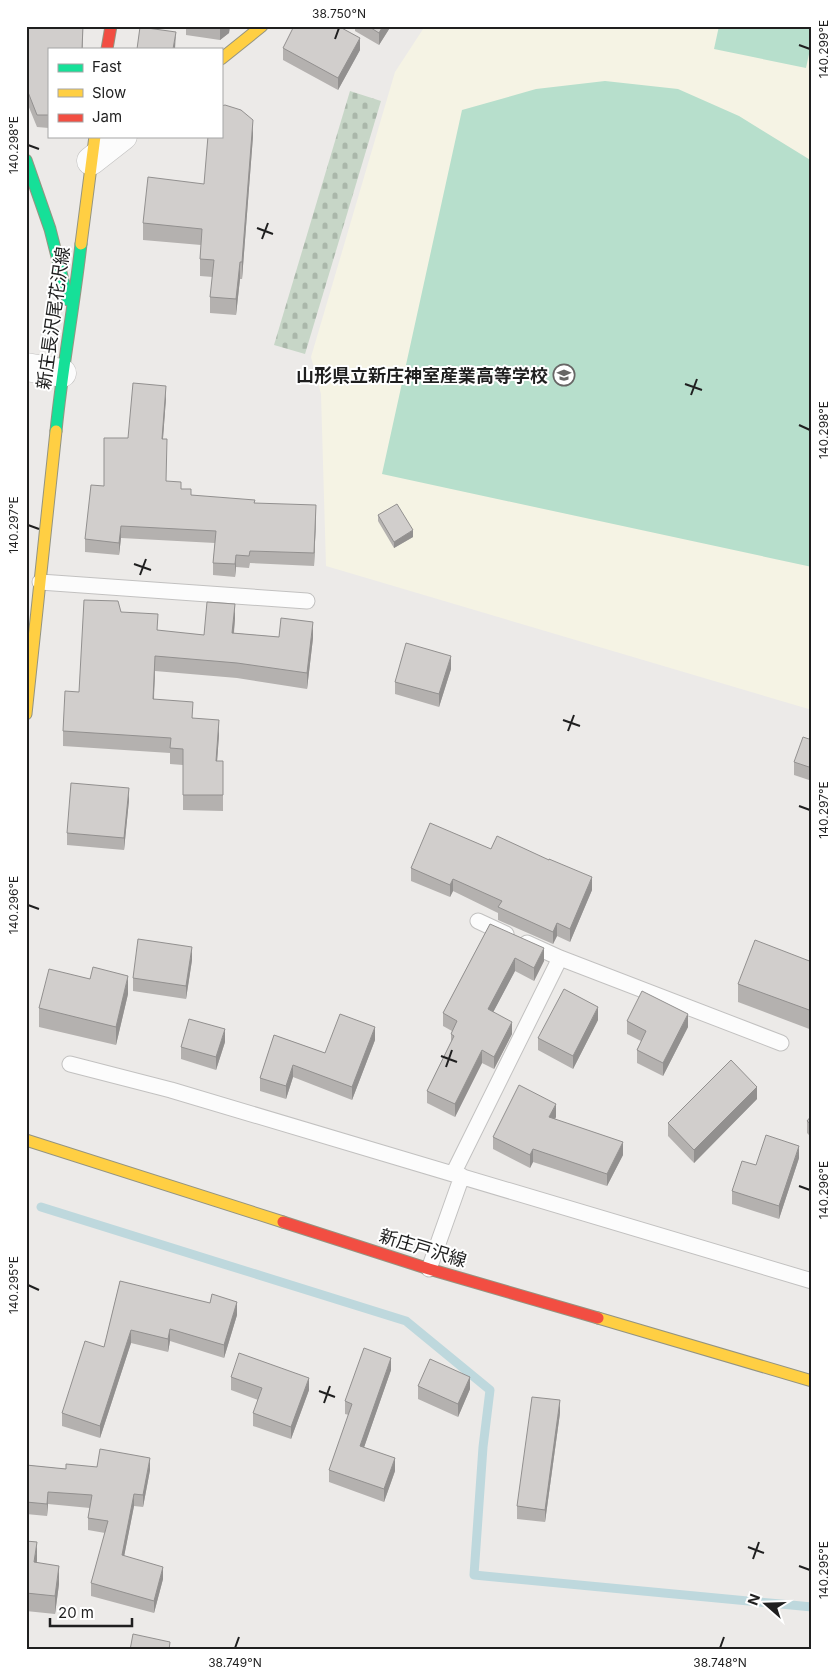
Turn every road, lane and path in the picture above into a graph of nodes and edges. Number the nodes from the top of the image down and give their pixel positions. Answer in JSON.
{"nodes":[{"id":1,"x":110,"y":26,"type":"edge"},
{"id":2,"x":262,"y":26,"type":"edge"},
{"id":3,"x":107,"y":48,"type":"edge"},
{"id":4,"x":222,"y":58,"type":"edge"},
{"id":5,"x":117,"y":138,"type":"edge"},
{"id":6,"x":93,"y":148,"type":"edge"},
{"id":7,"x":26,"y":160,"type":"edge"},
{"id":8,"x":72,"y":319,"type":"junction"},
{"id":9,"x":26,"y":367,"type":"edge"},
{"id":10,"x":62,"y":373,"type":"junction"},
{"id":11,"x":40,"y":582,"type":"junction"},
{"id":12,"x":307,"y":601,"type":"dead end"},
{"id":13,"x":26,"y":714,"type":"edge"},
{"id":14,"x":478,"y":920,"type":"dead end"},
{"id":15,"x":560,"y":958,"type":"junction"},
{"id":16,"x":781,"y":1043,"type":"dead end"},
{"id":17,"x":70,"y":1064,"type":"dead end"},
{"id":18,"x":26,"y":1140,"type":"edge"},
{"id":19,"x":457,"y":1175,"type":"junction"},
{"id":20,"x":429,"y":1269,"type":"junction"},
{"id":21,"x":812,"y":1281,"type":"edge"},
{"id":22,"x":812,"y":1380,"type":"edge"}],
"edges":[{"from":1,"to":3,"type":"main road"},
{"from":2,"to":4,"type":"main road"},
{"from":5,"to":6,"type":"street"},
{"from":6,"to":8,"type":"main road","name":"新庄長沢尾花沢線"},
{"from":7,"to":8,"type":"main road"},
{"from":8,"to":10,"type":"main road","name":"新庄長沢尾花沢線"},
{"from":9,"to":10,"type":"street"},
{"from":10,"to":11,"type":"main road","name":"新庄長沢尾花沢線"},
{"from":11,"to":12,"type":"lane"},
{"from":11,"to":13,"type":"main road","name":"新庄長沢尾花沢線"},
{"from":14,"to":15,"type":"lane"},
{"from":15,"to":16,"type":"lane"},
{"from":15,"to":19,"type":"lane"},
{"from":17,"to":19,"type":"lane"},
{"from":18,"to":20,"type":"main road","name":"新庄戸沢線"},
{"from":19,"to":20,"type":"lane"},
{"from":19,"to":21,"type":"lane"},
{"from":20,"to":22,"type":"main road","name":"新庄戸沢線"}]}
